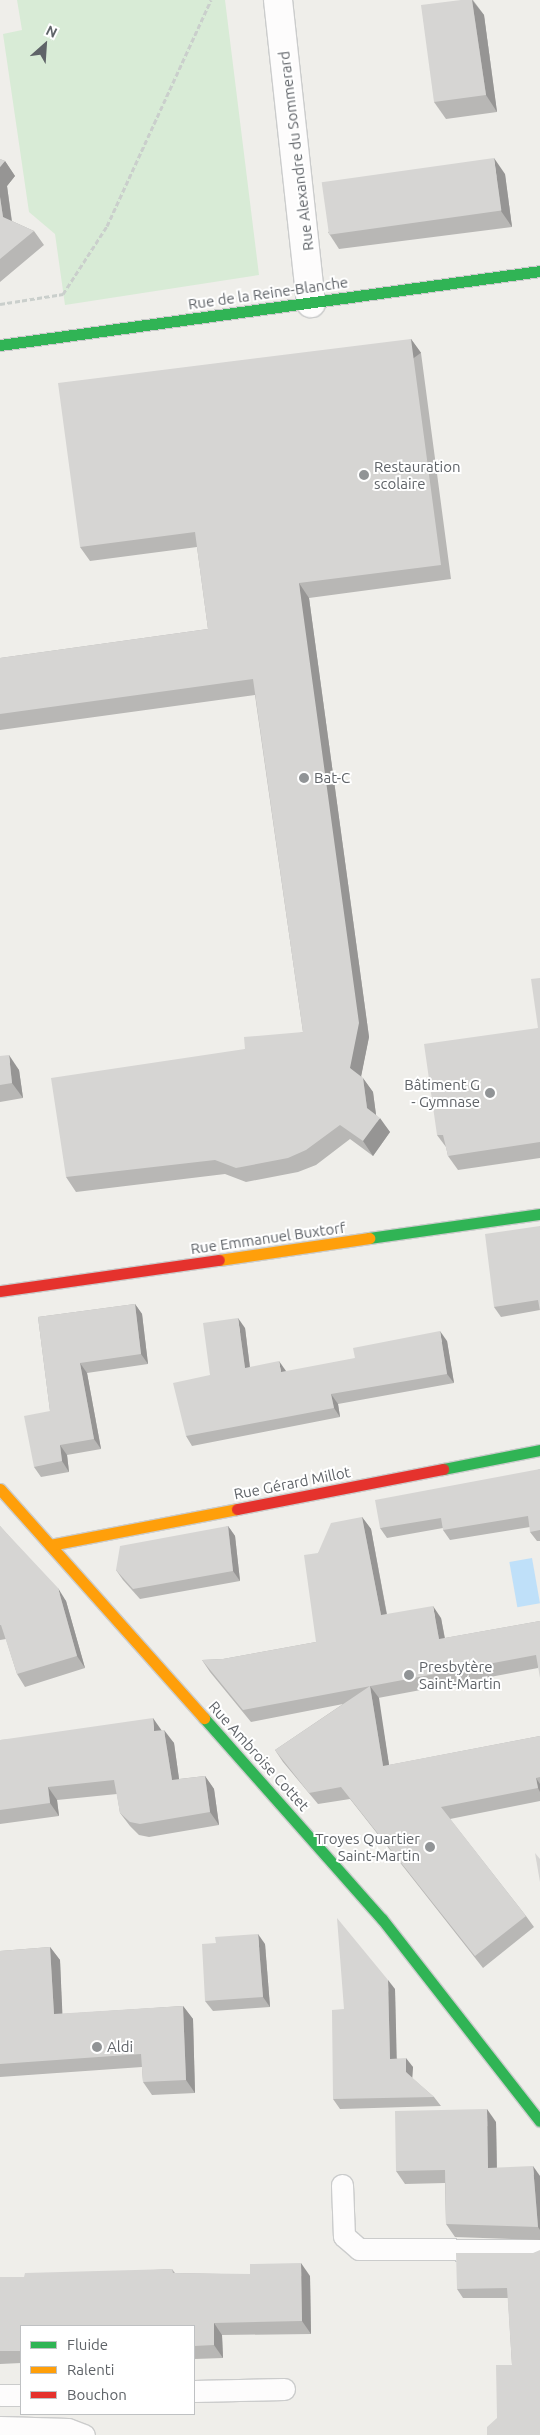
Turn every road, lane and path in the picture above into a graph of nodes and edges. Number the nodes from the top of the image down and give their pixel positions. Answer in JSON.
{"nodes":[{"id":1,"x":212,"y":0,"type":"edge"},
{"id":2,"x":278,"y":0,"type":"edge"},
{"id":3,"x":540,"y":270,"type":"edge"},
{"id":4,"x":311,"y":303,"type":"junction"},
{"id":5,"x":0,"y":304,"type":"edge"},
{"id":6,"x":0,"y":344,"type":"edge"},
{"id":7,"x":540,"y":1214,"type":"edge"},
{"id":8,"x":0,"y":1291,"type":"edge"},
{"id":9,"x":540,"y":1450,"type":"edge"},
{"id":10,"x":0,"y":1489,"type":"edge"},
{"id":11,"x":50,"y":1545,"type":"junction"},
{"id":12,"x":540,"y":2121,"type":"edge"},
{"id":13,"x":342,"y":2185,"type":"dead end"},
{"id":14,"x":540,"y":2250,"type":"edge"},
{"id":15,"x":284,"y":2389,"type":"dead end"},
{"id":16,"x":195,"y":2391,"type":"edge"},
{"id":17,"x":0,"y":2395,"type":"edge"},
{"id":18,"x":20,"y":2395,"type":"edge"},
{"id":19,"x":0,"y":2427,"type":"edge"},
{"id":20,"x":84,"y":2435,"type":"edge"}],
"edges":[{"from":1,"to":5,"type":"path"},
{"from":2,"to":4,"type":"street","name":"Rue Alexandre du Sommerard"},
{"from":3,"to":4,"type":"street","name":"Rue de la Reine-Blanche"},
{"from":4,"to":6,"type":"street","name":"Rue de la Reine-Blanche"},
{"from":7,"to":8,"type":"street","name":"Rue Emmanuel Buxtorf"},
{"from":9,"to":11,"type":"street","name":"Rue Gérard Millot"},
{"from":10,"to":11,"type":"street","name":"Rue Ambroise Cottet"},
{"from":11,"to":12,"type":"street","name":"Rue Ambroise Cottet"},
{"from":13,"to":14,"type":"lane"},
{"from":15,"to":16,"type":"lane"},
{"from":17,"to":18,"type":"lane"},
{"from":19,"to":20,"type":"lane"}]}
